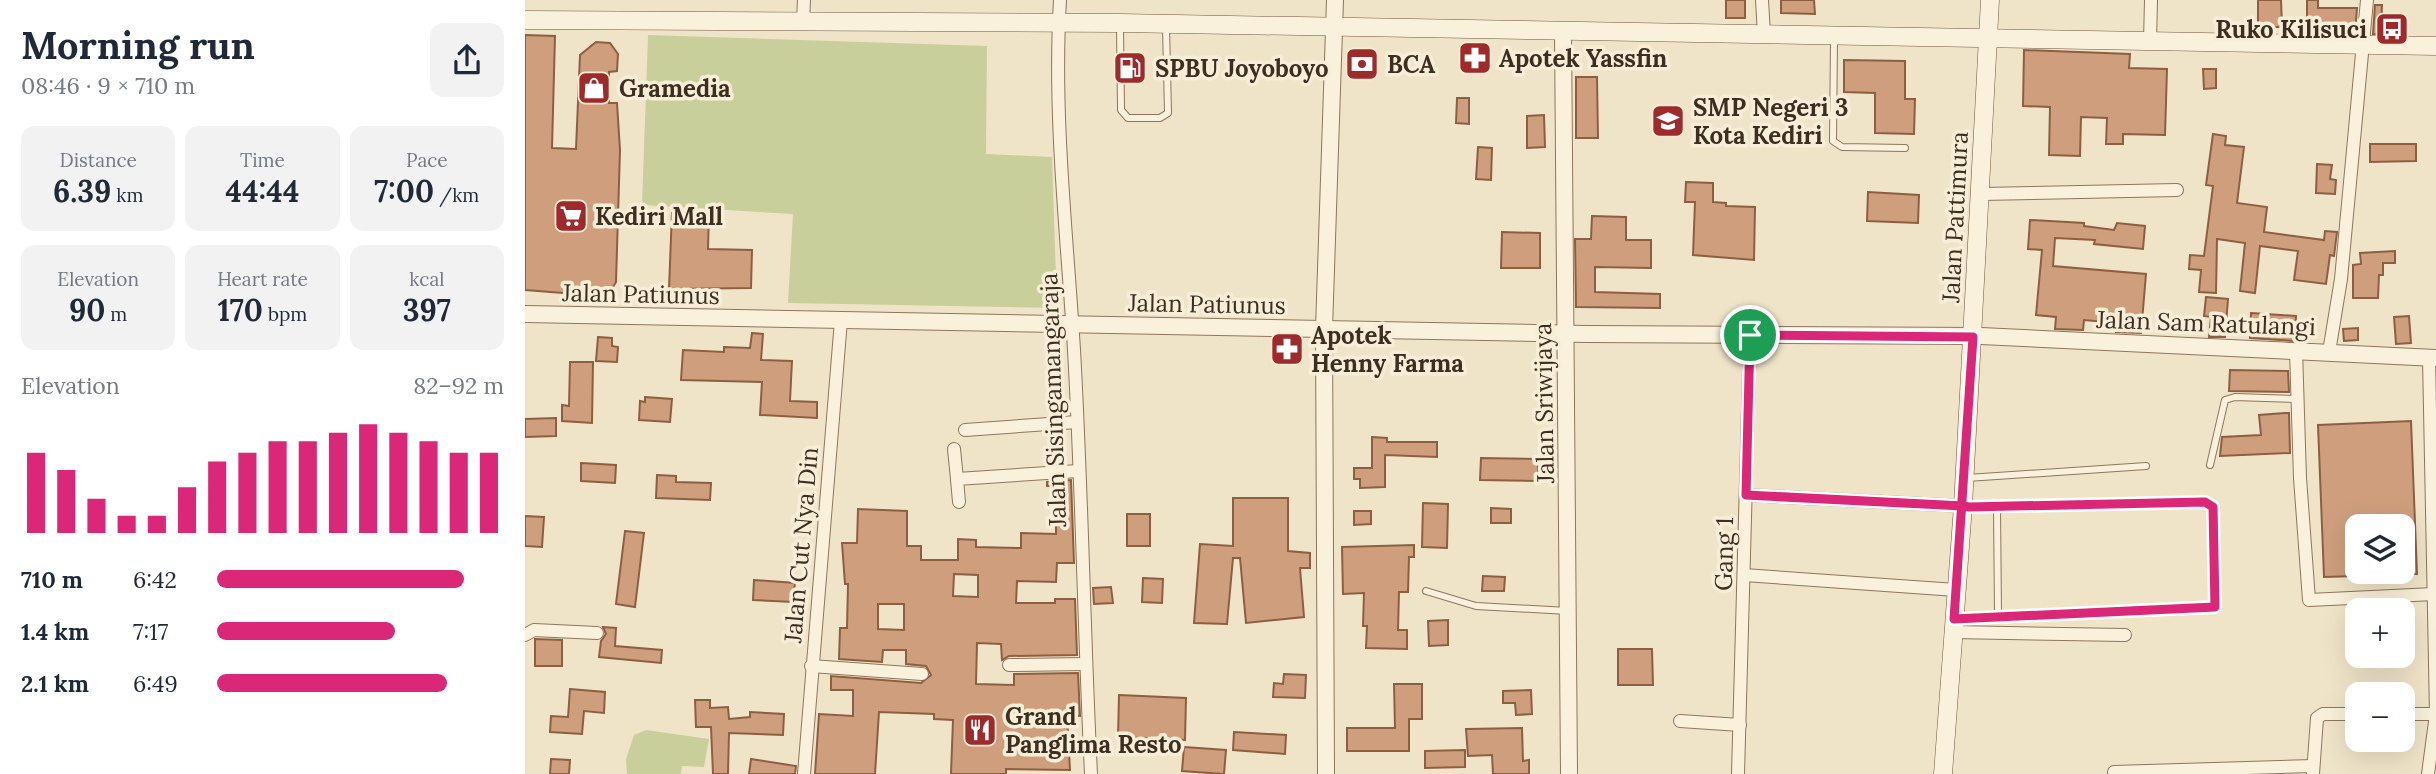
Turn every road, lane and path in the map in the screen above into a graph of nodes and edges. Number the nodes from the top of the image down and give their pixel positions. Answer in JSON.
{"nodes":[{"id":1,"x":804,"y":0,"type":"edge"},
{"id":2,"x":1060,"y":0,"type":"edge"},
{"id":3,"x":1335,"y":0,"type":"edge"},
{"id":4,"x":1762,"y":0,"type":"edge"},
{"id":5,"x":1990,"y":0,"type":"edge"},
{"id":6,"x":2151,"y":0,"type":"edge"},
{"id":7,"x":2367,"y":0,"type":"edge"},
{"id":8,"x":525,"y":20,"type":"edge"},
{"id":9,"x":803,"y":22,"type":"junction"},
{"id":10,"x":1058,"y":23,"type":"junction"},
{"id":11,"x":1120,"y":23,"type":"junction"},
{"id":12,"x":1166,"y":24,"type":"junction"},
{"id":13,"x":1334,"y":26,"type":"junction"},
{"id":14,"x":1563,"y":32,"type":"junction"},
{"id":15,"x":1764,"y":34,"type":"junction"},
{"id":16,"x":1835,"y":36,"type":"junction"},
{"id":17,"x":1988,"y":40,"type":"junction"},
{"id":18,"x":2150,"y":42,"type":"junction"},
{"id":19,"x":2436,"y":46,"type":"edge"},
{"id":20,"x":2363,"y":47,"type":"junction"},
{"id":21,"x":1905,"y":148,"type":"dead end"},
{"id":22,"x":2177,"y":190,"type":"dead end"},
{"id":23,"x":1981,"y":194,"type":"junction"},
{"id":24,"x":525,"y":314,"type":"edge"},
{"id":25,"x":841,"y":320,"type":"junction"},
{"id":26,"x":1072,"y":324,"type":"junction"},
{"id":27,"x":1324,"y":329,"type":"junction"},
{"id":28,"x":1566,"y":334,"type":"junction"},
{"id":29,"x":1750,"y":335,"type":"junction"},
{"id":30,"x":1973,"y":337,"type":"junction"},
{"id":31,"x":2296,"y":350,"type":"junction"},
{"id":32,"x":2329,"y":352,"type":"junction"},
{"id":33,"x":2433,"y":358,"type":"edge"},
{"id":34,"x":2297,"y":400,"type":"junction"},
{"id":35,"x":1077,"y":422,"type":"junction"},
{"id":36,"x":965,"y":430,"type":"dead end"},
{"id":37,"x":954,"y":449,"type":"dead end"},
{"id":38,"x":2210,"y":465,"type":"dead end"},
{"id":39,"x":2146,"y":466,"type":"dead end"},
{"id":40,"x":1078,"y":471,"type":"junction"},
{"id":41,"x":1965,"y":478,"type":"junction"},
{"id":42,"x":957,"y":479,"type":"junction"},
{"id":43,"x":1746,"y":495,"type":"junction"},
{"id":44,"x":959,"y":502,"type":"dead end"},
{"id":45,"x":1963,"y":506,"type":"junction"},
{"id":46,"x":1997,"y":507,"type":"junction"},
{"id":47,"x":1745,"y":575,"type":"junction"},
{"id":48,"x":1956,"y":590,"type":"junction"},
{"id":49,"x":1426,"y":591,"type":"dead end"},
{"id":50,"x":2435,"y":594,"type":"edge"},
{"id":51,"x":1570,"y":611,"type":"junction"},
{"id":52,"x":1999,"y":614,"type":"junction"},
{"id":53,"x":1953,"y":625,"type":"junction"},
{"id":54,"x":597,"y":633,"type":"dead end"},
{"id":55,"x":525,"y":635,"type":"edge"},
{"id":56,"x":2125,"y":635,"type":"dead end"},
{"id":57,"x":1009,"y":664,"type":"dead end"},
{"id":58,"x":1085,"y":664,"type":"junction"},
{"id":59,"x":811,"y":666,"type":"junction"},
{"id":60,"x":922,"y":674,"type":"dead end"},
{"id":61,"x":2345,"y":714,"type":"edge"},
{"id":62,"x":2415,"y":714,"type":"edge"},
{"id":63,"x":2436,"y":714,"type":"edge"},
{"id":64,"x":1679,"y":721,"type":"dead end"},
{"id":65,"x":1740,"y":725,"type":"junction"},
{"id":66,"x":2313,"y":770,"type":"edge"},
{"id":67,"x":2114,"y":772,"type":"edge"},
{"id":68,"x":804,"y":774,"type":"edge"},
{"id":69,"x":1091,"y":774,"type":"edge"},
{"id":70,"x":1326,"y":774,"type":"edge"},
{"id":71,"x":1569,"y":774,"type":"edge"},
{"id":72,"x":1738,"y":774,"type":"edge"},
{"id":73,"x":1943,"y":774,"type":"edge"},
{"id":74,"x":2428,"y":774,"type":"edge"}],
"edges":[{"from":1,"to":9,"type":"street"},
{"from":2,"to":10,"type":"street","name":"Jalan Sisingamangaraja"},
{"from":3,"to":13,"type":"street"},
{"from":4,"to":15,"type":"street"},
{"from":5,"to":17,"type":"main road","name":"Jalan Pattimura"},
{"from":6,"to":18,"type":"street"},
{"from":7,"to":20,"type":"street"},
{"from":8,"to":9,"type":"main road"},
{"from":9,"to":10,"type":"main road"},
{"from":10,"to":11,"type":"main road"},
{"from":10,"to":26,"type":"street","name":"Jalan Sisingamangaraja"},
{"from":11,"to":12,"type":"main road"},
{"from":11,"to":12,"type":"lane"},
{"from":12,"to":13,"type":"main road"},
{"from":13,"to":14,"type":"main road"},
{"from":13,"to":27,"type":"street"},
{"from":14,"to":15,"type":"main road"},
{"from":14,"to":28,"type":"street","name":"Jalan Sriwijaya"},
{"from":15,"to":16,"type":"main road"},
{"from":16,"to":17,"type":"main road"},
{"from":16,"to":21,"type":"lane"},
{"from":17,"to":18,"type":"main road"},
{"from":17,"to":23,"type":"main road","name":"Jalan Pattimura"},
{"from":18,"to":20,"type":"main road"},
{"from":19,"to":20,"type":"main road"},
{"from":20,"to":32,"type":"street"},
{"from":22,"to":23,"type":"street"},
{"from":23,"to":30,"type":"main road","name":"Jalan Pattimura"},
{"from":24,"to":25,"type":"street","name":"Jalan Patiunus"},
{"from":25,"to":26,"type":"street","name":"Jalan Patiunus"},
{"from":25,"to":59,"type":"street","name":"Jalan Cut Nya Din"},
{"from":26,"to":27,"type":"street","name":"Jalan Patiunus"},
{"from":26,"to":35,"type":"street","name":"Jalan Sisingamangaraja"},
{"from":27,"to":28,"type":"street","name":"Jalan Patiunus"},
{"from":27,"to":70,"type":"street"},
{"from":28,"to":29,"type":"street","name":"Jalan Patiunus"},
{"from":28,"to":51,"type":"street","name":"Jalan Sriwijaya"},
{"from":29,"to":30,"type":"street","name":"Jalan Patiunus"},
{"from":29,"to":43,"type":"street","name":"Gang 1"},
{"from":30,"to":31,"type":"street","name":"Jalan Sam Ratulangi"},
{"from":30,"to":41,"type":"main road","name":"Jalan Pattimura"},
{"from":31,"to":32,"type":"street","name":"Jalan Sam Ratulangi"},
{"from":31,"to":34,"type":"street"},
{"from":32,"to":33,"type":"street","name":"Jalan Sam Ratulangi"},
{"from":33,"to":50,"type":"street"},
{"from":34,"to":38,"type":"lane"},
{"from":34,"to":50,"type":"street"},
{"from":35,"to":36,"type":"street"},
{"from":35,"to":40,"type":"street","name":"Jalan Sisingamangaraja"},
{"from":37,"to":42,"type":"street"},
{"from":39,"to":41,"type":"lane"},
{"from":40,"to":42,"type":"street"},
{"from":40,"to":58,"type":"street","name":"Jalan Sisingamangaraja"},
{"from":41,"to":45,"type":"main road","name":"Jalan Pattimura"},
{"from":42,"to":44,"type":"street"},
{"from":43,"to":45,"type":"street"},
{"from":43,"to":47,"type":"street","name":"Gang 1"},
{"from":45,"to":46,"type":"lane"},
{"from":45,"to":48,"type":"main road","name":"Jalan Pattimura"},
{"from":46,"to":52,"type":"lane"},
{"from":46,"to":52,"type":"lane"},
{"from":47,"to":48,"type":"street"},
{"from":47,"to":65,"type":"street","name":"Gang 1"},
{"from":48,"to":53,"type":"main road","name":"Jalan Pattimura"},
{"from":49,"to":51,"type":"lane"},
{"from":50,"to":63,"type":"street"},
{"from":51,"to":71,"type":"street","name":"Jalan Sriwijaya"},
{"from":52,"to":53,"type":"lane"},
{"from":53,"to":56,"type":"street"},
{"from":53,"to":73,"type":"main road","name":"Jalan Pattimura"},
{"from":54,"to":55,"type":"street"},
{"from":57,"to":58,"type":"street"},
{"from":58,"to":69,"type":"street","name":"Jalan Sisingamangaraja"},
{"from":59,"to":60,"type":"street"},
{"from":59,"to":68,"type":"street","name":"Jalan Cut Nya Din"},
{"from":61,"to":66,"type":"street"},
{"from":62,"to":63,"type":"street"},
{"from":63,"to":74,"type":"street"},
{"from":64,"to":65,"type":"street"},
{"from":65,"to":72,"type":"street","name":"Gang 1"},
{"from":66,"to":67,"type":"street"}]}
